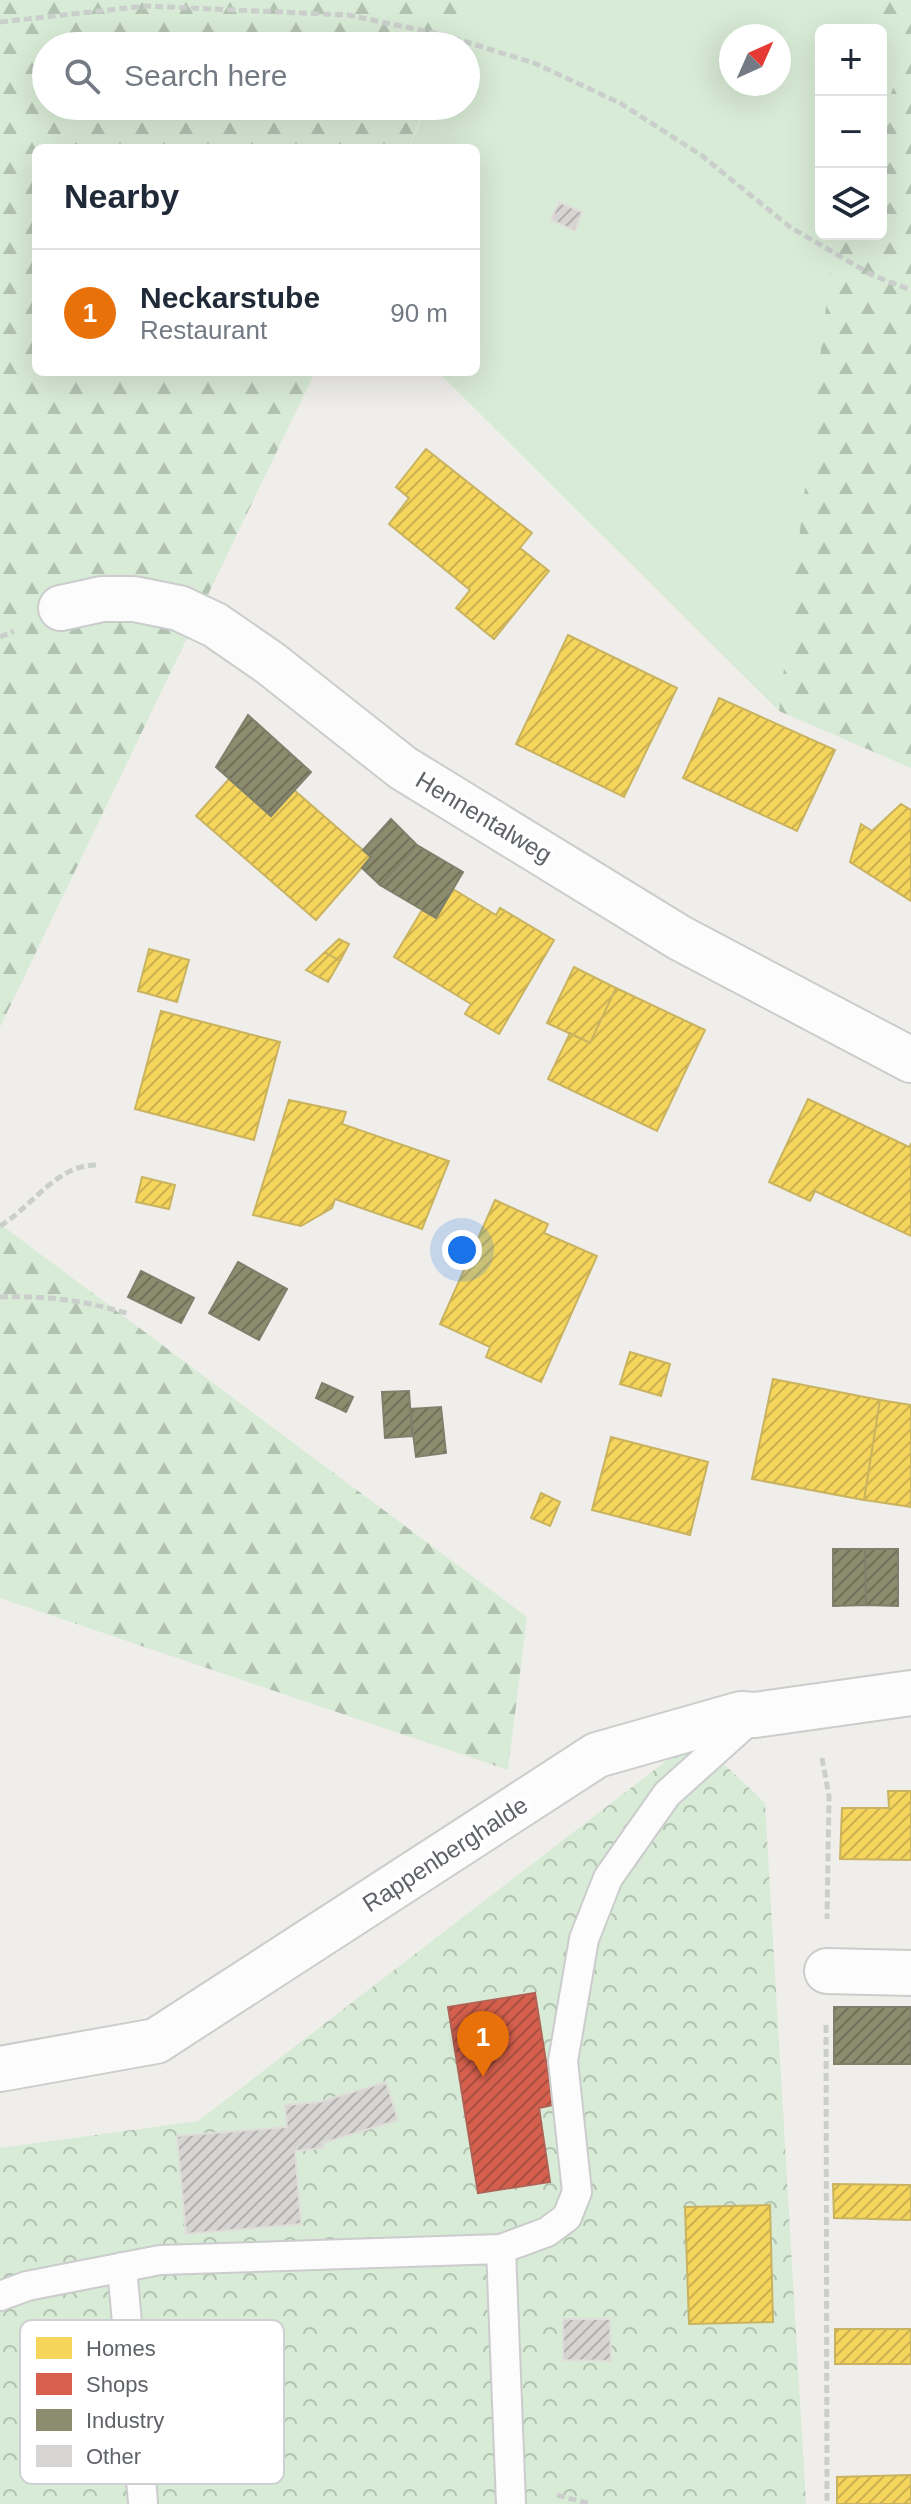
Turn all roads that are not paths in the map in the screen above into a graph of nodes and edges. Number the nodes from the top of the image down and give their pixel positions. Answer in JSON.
{"nodes":[{"id":1,"x":61,"y":608,"type":"dead end"},
{"id":2,"x":911,"y":1060,"type":"edge"},
{"id":3,"x":911,"y":1693,"type":"edge"},
{"id":4,"x":755,"y":1715,"type":"junction"},
{"id":5,"x":827,"y":1971,"type":"road end"},
{"id":6,"x":911,"y":1973,"type":"edge"},
{"id":7,"x":0,"y":2069,"type":"edge"},
{"id":8,"x":501,"y":2249,"type":"junction"},
{"id":9,"x":122,"y":2267,"type":"junction"},
{"id":10,"x":0,"y":2296,"type":"edge"},
{"id":11,"x":127,"y":2320,"type":"edge"},
{"id":12,"x":141,"y":2484,"type":"edge"},
{"id":13,"x":143,"y":2502,"type":"dead end"},
{"id":14,"x":511,"y":2504,"type":"edge"}],
"edges":[{"from":1,"to":2,"type":"street","name":"Hennentalweg"},
{"from":3,"to":4,"type":"street","name":"Rappenberghalde"},
{"from":4,"to":7,"type":"street","name":"Rappenberghalde"},
{"from":4,"to":8,"type":"lane"},
{"from":5,"to":6,"type":"street"},
{"from":8,"to":9,"type":"lane"},
{"from":8,"to":14,"type":"lane"},
{"from":9,"to":10,"type":"lane"},
{"from":9,"to":11,"type":"lane"},
{"from":12,"to":13,"type":"lane"}]}
